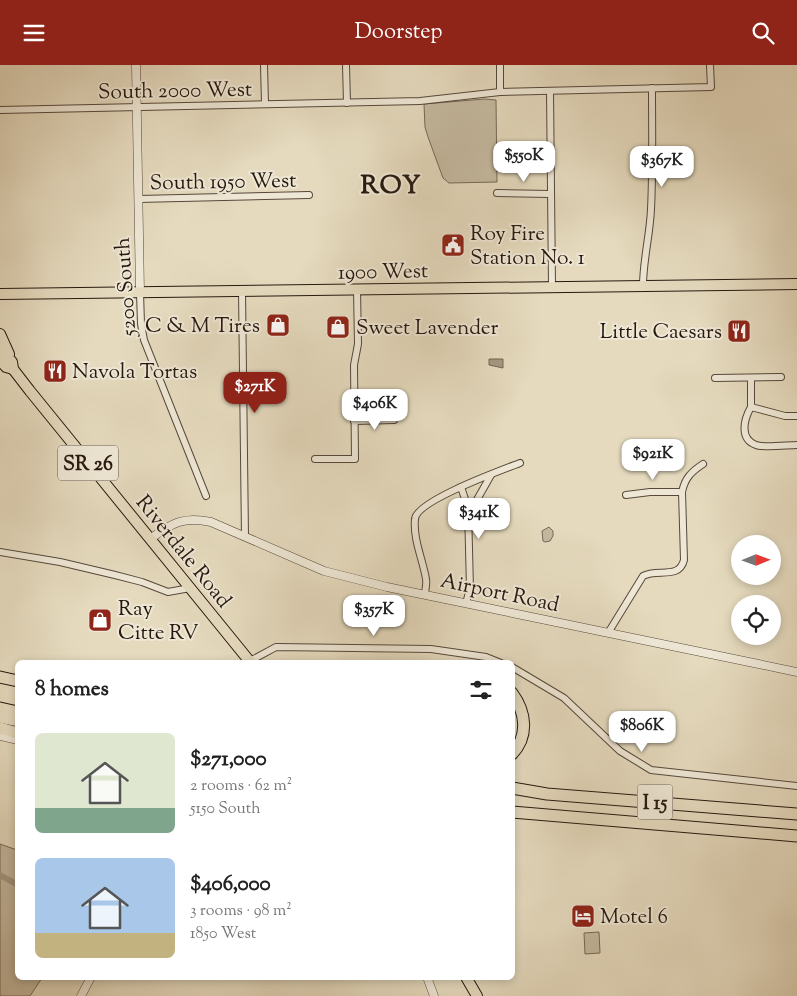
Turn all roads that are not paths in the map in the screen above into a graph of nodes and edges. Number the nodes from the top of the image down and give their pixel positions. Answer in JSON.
{"nodes":[{"id":1,"x":136,"y":65,"type":"edge"},
{"id":2,"x":264,"y":65,"type":"edge"},
{"id":3,"x":346,"y":65,"type":"edge"},
{"id":4,"x":500,"y":65,"type":"edge"},
{"id":5,"x":710,"y":65,"type":"edge"},
{"id":6,"x":652,"y":88,"type":"junction"},
{"id":7,"x":550,"y":91,"type":"junction"},
{"id":8,"x":500,"y":92,"type":"junction"},
{"id":9,"x":347,"y":103,"type":"junction"},
{"id":10,"x":265,"y":104,"type":"junction"},
{"id":11,"x":137,"y":107,"type":"junction"},
{"id":12,"x":0,"y":110,"type":"edge"},
{"id":13,"x":496,"y":193,"type":"dead end"},
{"id":14,"x":550,"y":194,"type":"junction"},
{"id":15,"x":309,"y":195,"type":"dead end"},
{"id":16,"x":138,"y":199,"type":"junction"},
{"id":17,"x":797,"y":284,"type":"edge"},
{"id":18,"x":643,"y":286,"type":"junction"},
{"id":19,"x":552,"y":287,"type":"junction"},
{"id":20,"x":357,"y":290,"type":"junction"},
{"id":21,"x":242,"y":291,"type":"junction"},
{"id":22,"x":140,"y":293,"type":"junction"},
{"id":23,"x":3,"y":294,"type":"edge"},
{"id":24,"x":0,"y":305,"type":"edge"},
{"id":25,"x":0,"y":334,"type":"edge"},
{"id":26,"x":0,"y":348,"type":"edge"},
{"id":27,"x":0,"y":360,"type":"edge"},
{"id":28,"x":12,"y":365,"type":"junction"},
{"id":29,"x":750,"y":377,"type":"junction"},
{"id":30,"x":781,"y":377,"type":"dead end"},
{"id":31,"x":715,"y":378,"type":"dead end"},
{"id":32,"x":751,"y":407,"type":"junction"},
{"id":33,"x":797,"y":416,"type":"edge"},
{"id":34,"x":394,"y":420,"type":"dead end"},
{"id":35,"x":354,"y":421,"type":"junction"},
{"id":36,"x":797,"y":445,"type":"edge"},
{"id":37,"x":315,"y":459,"type":"dead end"},
{"id":38,"x":520,"y":463,"type":"dead end"},
{"id":39,"x":703,"y":464,"type":"dead end"},
{"id":40,"x":491,"y":475,"type":"junction"},
{"id":41,"x":461,"y":487,"type":"junction"},
{"id":42,"x":682,"y":492,"type":"junction"},
{"id":43,"x":626,"y":495,"type":"dead end"},
{"id":44,"x":206,"y":496,"type":"dead end"},
{"id":45,"x":468,"y":508,"type":"junction"},
{"id":46,"x":245,"y":537,"type":"junction"},
{"id":47,"x":150,"y":539,"type":"junction"},
{"id":48,"x":0,"y":552,"type":"edge"},
{"id":49,"x":190,"y":589,"type":"junction"},
{"id":50,"x":425,"y":595,"type":"junction"},
{"id":51,"x":466,"y":603,"type":"junction"},
{"id":52,"x":608,"y":633,"type":"junction"},
{"id":53,"x":249,"y":660,"type":"edge"},
{"id":54,"x":254,"y":660,"type":"edge"},
{"id":55,"x":494,"y":660,"type":"edge"},
{"id":56,"x":515,"y":669,"type":"edge"},
{"id":57,"x":797,"y":672,"type":"edge"},
{"id":58,"x":0,"y":677,"type":"edge"},
{"id":59,"x":15,"y":680,"type":"edge"},
{"id":60,"x":515,"y":697,"type":"edge"},
{"id":61,"x":0,"y":708,"type":"edge"},
{"id":62,"x":15,"y":711,"type":"edge"},
{"id":63,"x":0,"y":717,"type":"edge"},
{"id":64,"x":15,"y":720,"type":"edge"},
{"id":65,"x":0,"y":728,"type":"edge"},
{"id":66,"x":15,"y":732,"type":"edge"},
{"id":67,"x":0,"y":736,"type":"edge"},
{"id":68,"x":15,"y":739,"type":"edge"},
{"id":69,"x":515,"y":751,"type":"edge"},
{"id":70,"x":797,"y":786,"type":"edge"},
{"id":71,"x":515,"y":788,"type":"edge"},
{"id":72,"x":515,"y":811,"type":"edge"},
{"id":73,"x":797,"y":814,"type":"edge"},
{"id":74,"x":797,"y":836,"type":"edge"},
{"id":75,"x":89,"y":980,"type":"edge"},
{"id":76,"x":428,"y":980,"type":"edge"},
{"id":77,"x":468,"y":980,"type":"edge"},
{"id":78,"x":81,"y":996,"type":"edge"},
{"id":79,"x":434,"y":996,"type":"edge"},
{"id":80,"x":477,"y":996,"type":"edge"}],
"edges":[{"from":1,"to":11,"type":"street","name":"5200 South"},
{"from":2,"to":10,"type":"street"},
{"from":3,"to":9,"type":"street"},
{"from":4,"to":8,"type":"street"},
{"from":5,"to":6,"type":"street","name":"South 2000 West"},
{"from":6,"to":7,"type":"street","name":"South 2000 West"},
{"from":6,"to":18,"type":"street"},
{"from":7,"to":8,"type":"street","name":"South 2000 West"},
{"from":7,"to":14,"type":"street"},
{"from":8,"to":9,"type":"street","name":"South 2000 West"},
{"from":9,"to":10,"type":"street","name":"South 2000 West"},
{"from":10,"to":11,"type":"street","name":"South 2000 West"},
{"from":11,"to":12,"type":"street","name":"South 2000 West"},
{"from":11,"to":16,"type":"street","name":"5200 South"},
{"from":13,"to":14,"type":"street"},
{"from":14,"to":19,"type":"street"},
{"from":15,"to":16,"type":"street","name":"South 1950 West"},
{"from":16,"to":22,"type":"street","name":"5200 South"},
{"from":17,"to":18,"type":"main road","name":"1900 West"},
{"from":18,"to":19,"type":"main road","name":"1900 West"},
{"from":19,"to":20,"type":"main road","name":"1900 West"},
{"from":20,"to":21,"type":"main road","name":"1900 West"},
{"from":20,"to":35,"type":"street"},
{"from":21,"to":22,"type":"main road","name":"1900 West"},
{"from":21,"to":46,"type":"street"},
{"from":22,"to":23,"type":"main road","name":"1900 West"},
{"from":22,"to":44,"type":"street","name":"5200 South"},
{"from":23,"to":24,"type":"main road"},
{"from":25,"to":28,"type":"main road"},
{"from":26,"to":28,"type":"main road","name":"Riverdale Road","number":"SR 26"},
{"from":27,"to":28,"type":"main road","name":"Riverdale Road","number":"SR 26"},
{"from":28,"to":47,"type":"main road","name":"Riverdale Road","number":"SR 26"},
{"from":29,"to":30,"type":"street"},
{"from":29,"to":31,"type":"street"},
{"from":29,"to":32,"type":"street"},
{"from":32,"to":33,"type":"street"},
{"from":32,"to":36,"type":"street"},
{"from":34,"to":35,"type":"street"},
{"from":35,"to":37,"type":"street"},
{"from":38,"to":40,"type":"street"},
{"from":39,"to":42,"type":"street"},
{"from":40,"to":41,"type":"street"},
{"from":40,"to":45,"type":"street"},
{"from":41,"to":45,"type":"street"},
{"from":41,"to":50,"type":"street"},
{"from":42,"to":43,"type":"street"},
{"from":42,"to":52,"type":"street"},
{"from":45,"to":51,"type":"street"},
{"from":46,"to":47,"type":"street","name":"Airport Road"},
{"from":46,"to":50,"type":"street","name":"Airport Road"},
{"from":47,"to":49,"type":"main road","name":"Riverdale Road","number":"SR 26"},
{"from":48,"to":49,"type":"street"},
{"from":49,"to":53,"type":"main road","name":"Riverdale Road","number":"SR 26"},
{"from":50,"to":51,"type":"street","name":"Airport Road"},
{"from":51,"to":52,"type":"street","name":"Airport Road"},
{"from":52,"to":57,"type":"street","name":"Airport Road"},
{"from":54,"to":55,"type":"street"},
{"from":56,"to":70,"type":"street"},
{"from":58,"to":59,"type":"highway"},
{"from":60,"to":69,"type":"highway"},
{"from":61,"to":62,"type":"highway"},
{"from":63,"to":64,"type":"highway"},
{"from":65,"to":66,"type":"highway"},
{"from":67,"to":68,"type":"street"},
{"from":71,"to":73,"type":"highway","number":"I 15"},
{"from":72,"to":74,"type":"highway","number":"I 15"},
{"from":75,"to":78,"type":"street"},
{"from":76,"to":79,"type":"street"},
{"from":77,"to":80,"type":"main road"}]}
